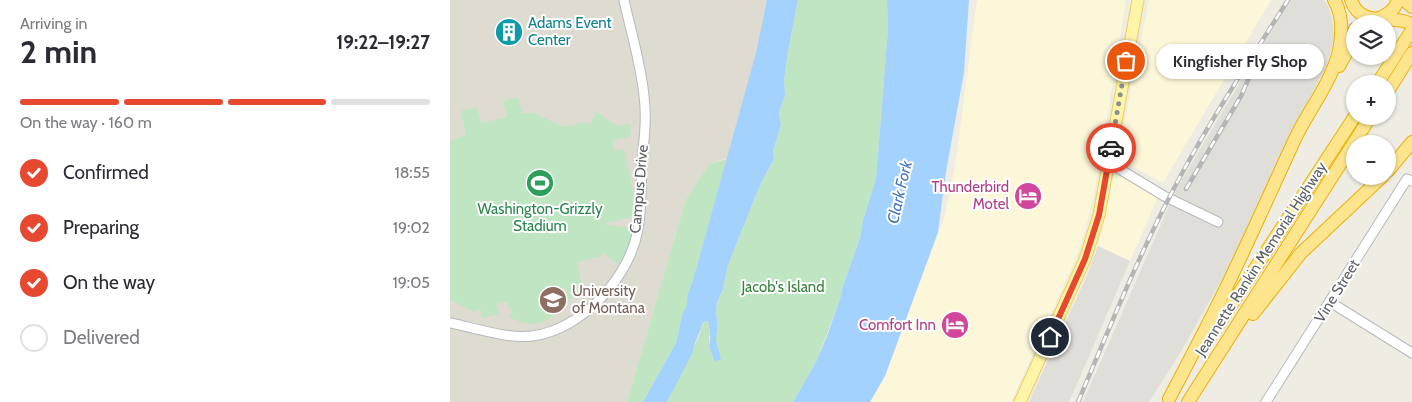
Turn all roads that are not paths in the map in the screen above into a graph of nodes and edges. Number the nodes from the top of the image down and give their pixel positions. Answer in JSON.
{"nodes":[{"id":1,"x":624,"y":0,"type":"edge"},
{"id":2,"x":1138,"y":0,"type":"edge"},
{"id":3,"x":1334,"y":0,"type":"edge"},
{"id":4,"x":1398,"y":0,"type":"edge"},
{"id":5,"x":1404,"y":0,"type":"edge"},
{"id":6,"x":1412,"y":7,"type":"edge"},
{"id":7,"x":1384,"y":15,"type":"edge"},
{"id":8,"x":1396,"y":20,"type":"edge"},
{"id":9,"x":1412,"y":24,"type":"edge"},
{"id":10,"x":1412,"y":30,"type":"edge"},
{"id":11,"x":1346,"y":54,"type":"edge"},
{"id":12,"x":1405,"y":55,"type":"edge"},
{"id":13,"x":1385,"y":75,"type":"edge"},
{"id":14,"x":1396,"y":75,"type":"edge"},
{"id":15,"x":1327,"y":82,"type":"junction"},
{"id":16,"x":1349,"y":125,"type":"edge"},
{"id":17,"x":1365,"y":125,"type":"edge"},
{"id":18,"x":1412,"y":142,"type":"edge"},
{"id":19,"x":1396,"y":161,"type":"edge"},
{"id":20,"x":1108,"y":162,"type":"junction"},
{"id":21,"x":1410,"y":180,"type":"edge"},
{"id":22,"x":1373,"y":185,"type":"edge"},
{"id":23,"x":1218,"y":222,"type":"dead end"},
{"id":24,"x":1330,"y":302,"type":"junction"},
{"id":25,"x":450,"y":323,"type":"edge"},
{"id":26,"x":1412,"y":353,"type":"edge"},
{"id":27,"x":1206,"y":373,"type":"junction"},
{"id":28,"x":1169,"y":401,"type":"edge"},
{"id":29,"x":1020,"y":402,"type":"edge"},
{"id":30,"x":1188,"y":402,"type":"edge"},
{"id":31,"x":1266,"y":402,"type":"edge"}],
"edges":[{"from":1,"to":25,"type":"street","name":"Campus Drive"},
{"from":2,"to":20,"type":"main road"},
{"from":3,"to":15,"type":"highway"},
{"from":4,"to":7,"type":"highway"},
{"from":5,"to":6,"type":"highway"},
{"from":8,"to":9,"type":"highway"},
{"from":10,"to":12,"type":"highway"},
{"from":11,"to":15,"type":"highway"},
{"from":12,"to":13,"type":"highway"},
{"from":12,"to":14,"type":"highway"},
{"from":15,"to":28,"type":"highway"},
{"from":16,"to":28,"type":"highway","name":"Jeannette Rankin Memorial Highway"},
{"from":17,"to":27,"type":"highway","name":"Jeannette Rankin Memorial Highway"},
{"from":18,"to":19,"type":"highway"},
{"from":20,"to":23,"type":"street"},
{"from":20,"to":29,"type":"main road"},
{"from":21,"to":24,"type":"street","name":"Vine Street"},
{"from":22,"to":27,"type":"highway"},
{"from":24,"to":26,"type":"street"},
{"from":24,"to":31,"type":"street","name":"Vine Street"},
{"from":27,"to":30,"type":"highway","name":"Jeannette Rankin Memorial Highway"}]}
